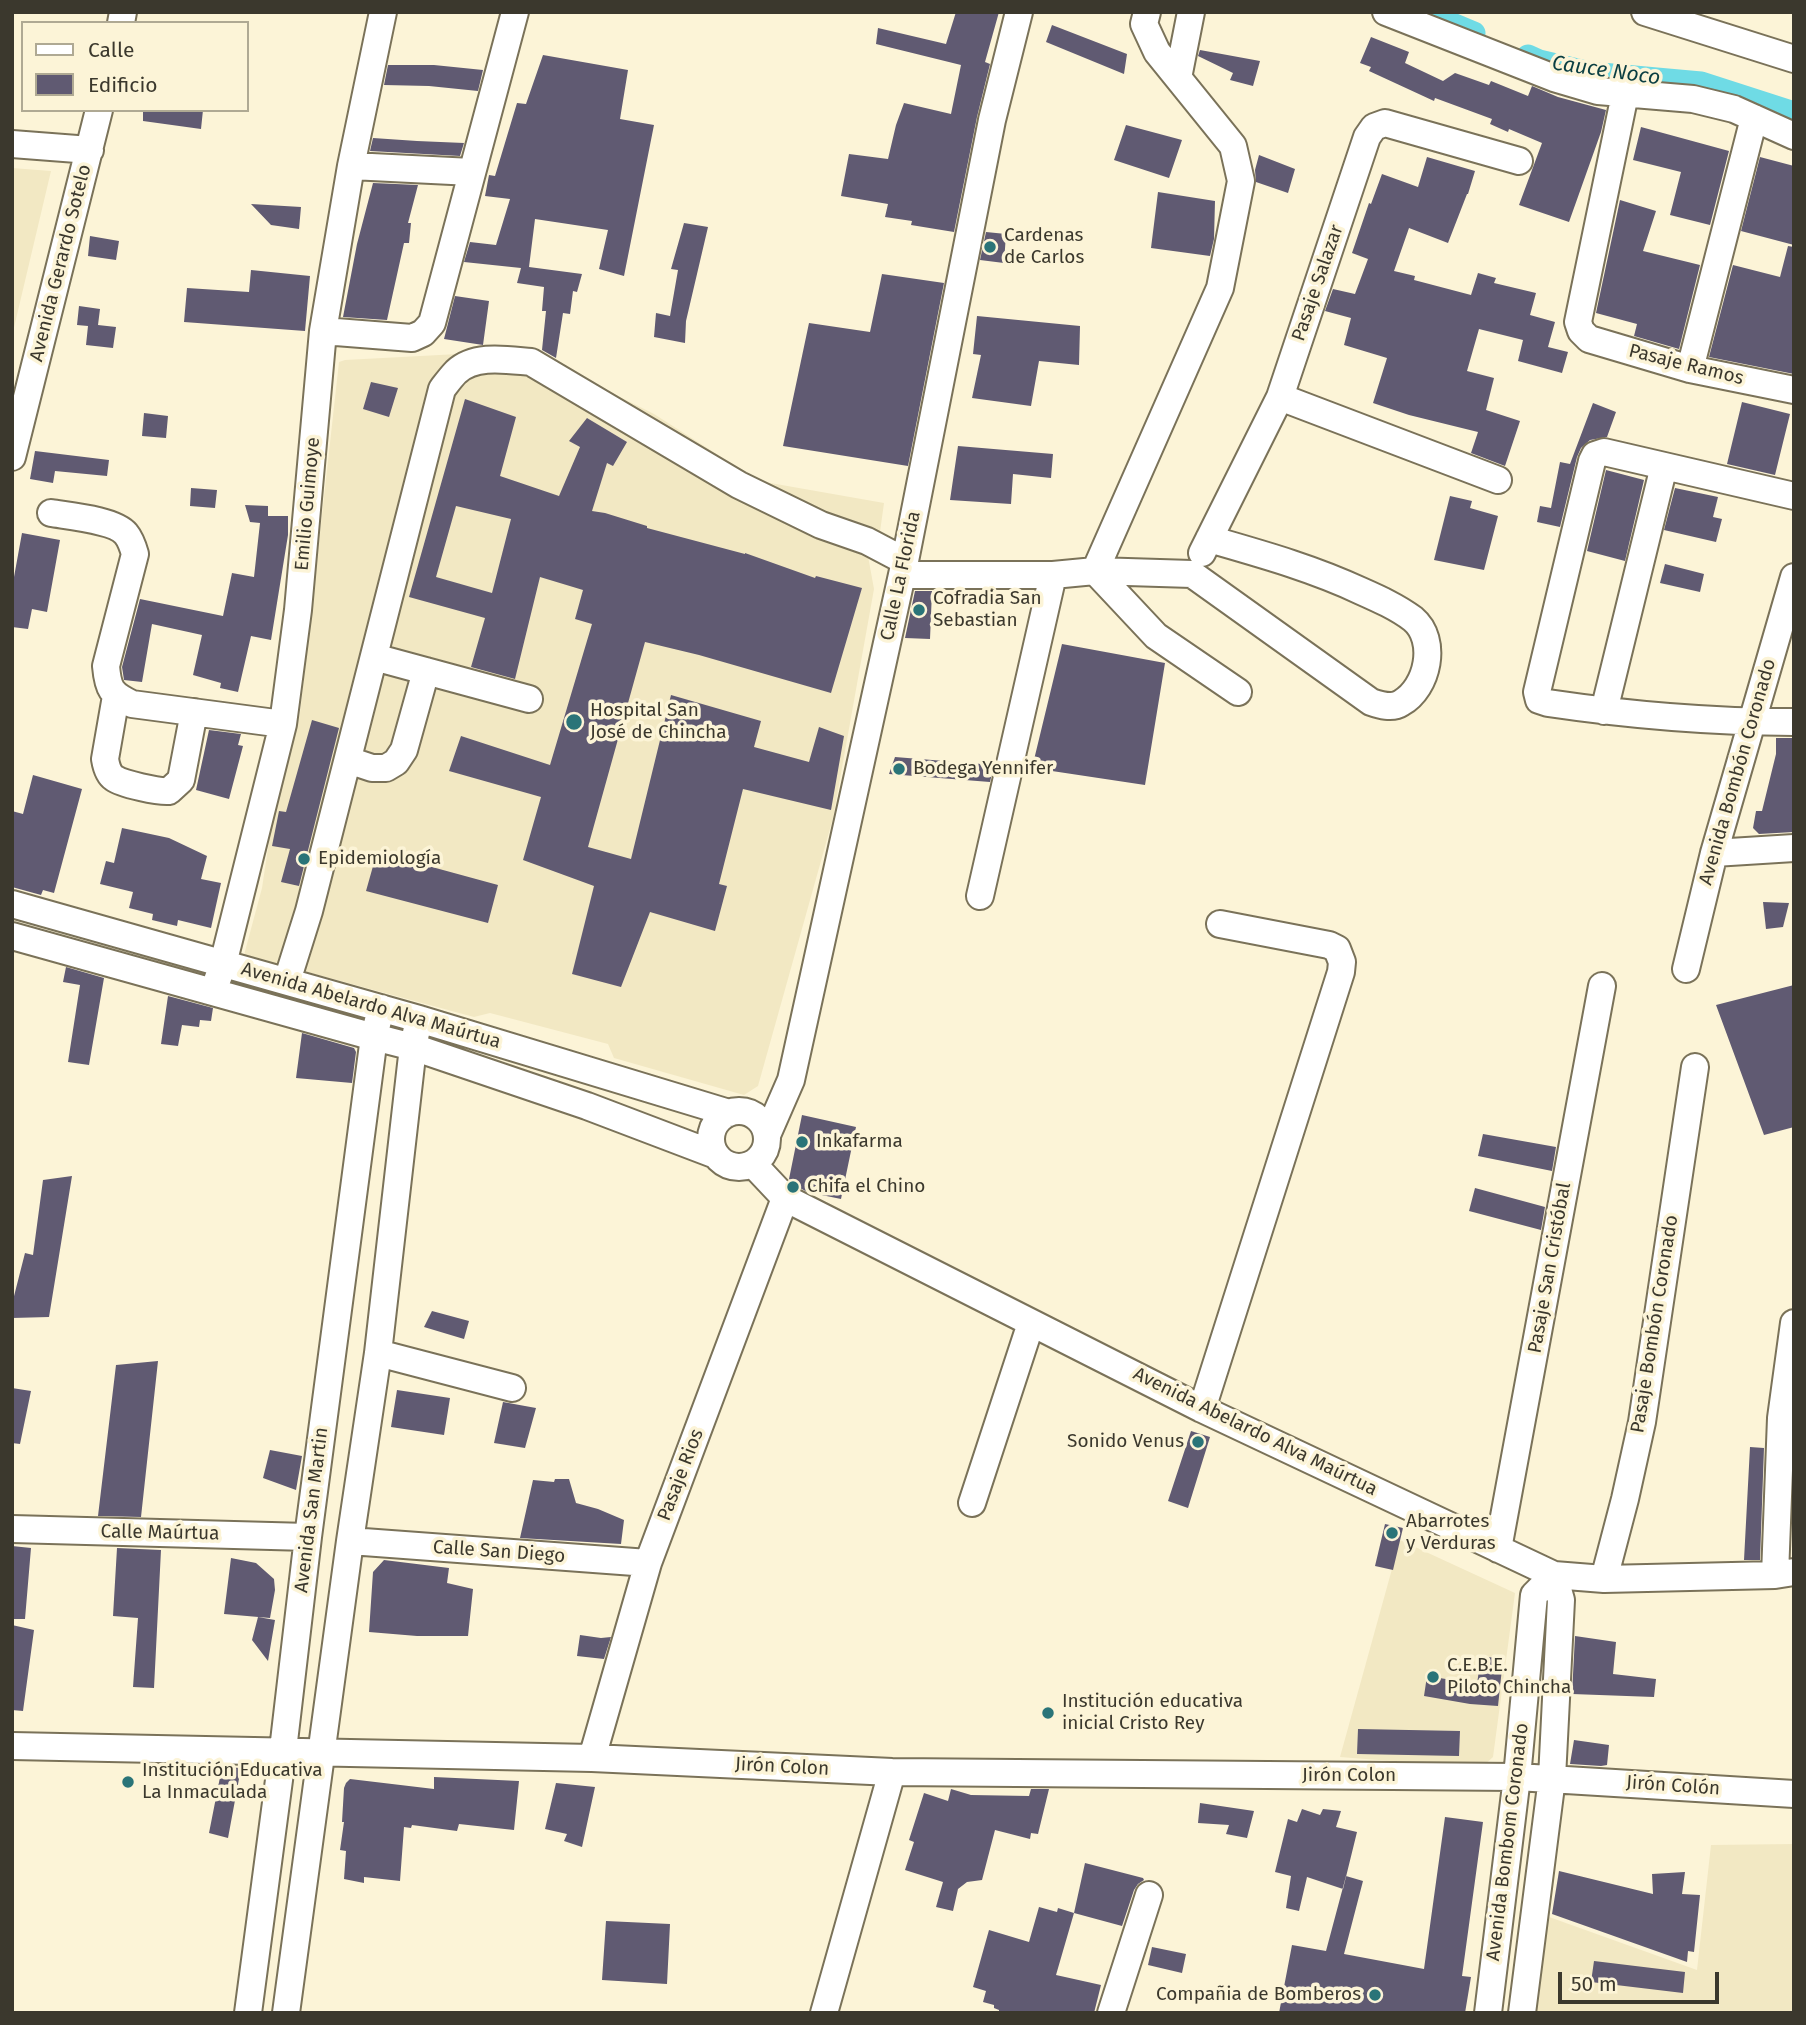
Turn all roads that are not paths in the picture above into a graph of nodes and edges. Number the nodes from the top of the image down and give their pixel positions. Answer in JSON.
{"nodes":[{"id":1,"x":383,"y":12,"type":"edge"},
{"id":2,"x":514,"y":12,"type":"edge"},
{"id":3,"x":1019,"y":12,"type":"edge"},
{"id":4,"x":1147,"y":12,"type":"edge"},
{"id":5,"x":1191,"y":12,"type":"edge"},
{"id":6,"x":1386,"y":12,"type":"edge"},
{"id":7,"x":1645,"y":12,"type":"edge"},
{"id":8,"x":1794,"y":60,"type":"edge"},
{"id":9,"x":1178,"y":78,"type":"junction"},
{"id":10,"x":1625,"y":94,"type":"junction"},
{"id":11,"x":99,"y":112,"type":"edge"},
{"id":12,"x":1754,"y":118,"type":"junction"},
{"id":13,"x":1794,"y":136,"type":"edge"},
{"id":14,"x":12,"y":144,"type":"edge"},
{"id":15,"x":90,"y":150,"type":"junction"},
{"id":16,"x":1519,"y":161,"type":"dead end"},
{"id":17,"x":351,"y":166,"type":"junction"},
{"id":18,"x":472,"y":173,"type":"junction"},
{"id":19,"x":323,"y":331,"type":"junction"},
{"id":20,"x":1690,"y":369,"type":"junction"},
{"id":21,"x":1794,"y":390,"type":"edge"},
{"id":22,"x":1280,"y":397,"type":"junction"},
{"id":23,"x":12,"y":457,"type":"edge"},
{"id":24,"x":1664,"y":466,"type":"junction"},
{"id":25,"x":1499,"y":480,"type":"dead end"},
{"id":26,"x":1794,"y":496,"type":"edge"},
{"id":27,"x":51,"y":513,"type":"dead end"},
{"id":28,"x":1209,"y":539,"type":"junction"},
{"id":29,"x":903,"y":568,"type":"junction"},
{"id":30,"x":1095,"y":571,"type":"junction"},
{"id":31,"x":1192,"y":574,"type":"junction"},
{"id":32,"x":1053,"y":575,"type":"junction"},
{"id":33,"x":1794,"y":577,"type":"edge"},
{"id":34,"x":374,"y":657,"type":"junction"},
{"id":35,"x":426,"y":671,"type":"junction"},
{"id":36,"x":1238,"y":692,"type":"dead end"},
{"id":37,"x":116,"y":696,"type":"junction"},
{"id":38,"x":529,"y":699,"type":"dead end"},
{"id":39,"x":1604,"y":711,"type":"junction"},
{"id":40,"x":194,"y":712,"type":"junction"},
{"id":41,"x":1752,"y":722,"type":"junction"},
{"id":42,"x":1794,"y":722,"type":"edge"},
{"id":43,"x":283,"y":723,"type":"junction"},
{"id":44,"x":348,"y":760,"type":"junction"},
{"id":45,"x":1794,"y":848,"type":"edge"},
{"id":46,"x":1714,"y":853,"type":"junction"},
{"id":47,"x":980,"y":896,"type":"dead end"},
{"id":48,"x":12,"y":904,"type":"edge"},
{"id":49,"x":1220,"y":924,"type":"dead end"},
{"id":50,"x":12,"y":936,"type":"edge"},
{"id":51,"x":223,"y":964,"type":"junction"},
{"id":52,"x":1686,"y":969,"type":"dead end"},
{"id":53,"x":287,"y":981,"type":"junction"},
{"id":54,"x":1602,"y":986,"type":"dead end"},
{"id":55,"x":213,"y":992,"type":"junction"},
{"id":56,"x":381,"y":1008,"type":"junction"},
{"id":57,"x":419,"y":1019,"type":"junction"},
{"id":58,"x":374,"y":1037,"type":"junction"},
{"id":59,"x":413,"y":1047,"type":"junction"},
{"id":60,"x":1695,"y":1067,"type":"dead end"},
{"id":61,"x":596,"y":1072,"type":"junction"},
{"id":62,"x":587,"y":1106,"type":"junction"},
{"id":63,"x":729,"y":1113,"type":"junction"},
{"id":64,"x":767,"y":1135,"type":"junction"},
{"id":65,"x":716,"y":1155,"type":"junction"},
{"id":66,"x":753,"y":1164,"type":"junction"},
{"id":67,"x":785,"y":1198,"type":"junction"},
{"id":68,"x":1031,"y":1323,"type":"junction"},
{"id":69,"x":1794,"y":1323,"type":"edge"},
{"id":70,"x":378,"y":1353,"type":"junction"},
{"id":71,"x":512,"y":1388,"type":"dead end"},
{"id":72,"x":1202,"y":1409,"type":"junction"},
{"id":73,"x":972,"y":1503,"type":"dead end"},
{"id":74,"x":12,"y":1529,"type":"edge"},
{"id":75,"x":308,"y":1537,"type":"junction"},
{"id":76,"x":350,"y":1541,"type":"junction"},
{"id":77,"x":1498,"y":1549,"type":"junction"},
{"id":78,"x":648,"y":1563,"type":"junction"},
{"id":79,"x":1785,"y":1574,"type":"edge"},
{"id":80,"x":1554,"y":1575,"type":"junction"},
{"id":81,"x":1604,"y":1579,"type":"junction"},
{"id":82,"x":12,"y":1746,"type":"edge"},
{"id":83,"x":284,"y":1750,"type":"junction"},
{"id":84,"x":322,"y":1751,"type":"junction"},
{"id":85,"x":592,"y":1758,"type":"junction"},
{"id":86,"x":891,"y":1772,"type":"junction"},
{"id":87,"x":1517,"y":1777,"type":"junction"},
{"id":88,"x":1552,"y":1778,"type":"junction"},
{"id":89,"x":1794,"y":1794,"type":"edge"},
{"id":90,"x":1149,"y":1895,"type":"dead end"},
{"id":91,"x":248,"y":2013,"type":"edge"},
{"id":92,"x":286,"y":2013,"type":"edge"},
{"id":93,"x":824,"y":2013,"type":"edge"},
{"id":94,"x":1111,"y":2013,"type":"edge"},
{"id":95,"x":1488,"y":2013,"type":"edge"},
{"id":96,"x":1522,"y":2013,"type":"edge"}],
"edges":[{"from":1,"to":17,"type":"street","name":"Emilio Guimoye"},
{"from":2,"to":18,"type":"street"},
{"from":3,"to":29,"type":"street","name":"Calle La Florida"},
{"from":4,"to":9,"type":"street"},
{"from":5,"to":9,"type":"street"},
{"from":6,"to":10,"type":"street"},
{"from":7,"to":8,"type":"street"},
{"from":9,"to":30,"type":"street"},
{"from":10,"to":12,"type":"street"},
{"from":10,"to":20,"type":"street","name":"Pasaje Ramos"},
{"from":11,"to":15,"type":"street","name":"Avenida Gerardo Sotelo"},
{"from":12,"to":13,"type":"street"},
{"from":12,"to":20,"type":"street"},
{"from":14,"to":15,"type":"street"},
{"from":15,"to":23,"type":"street","name":"Avenida Gerardo Sotelo"},
{"from":16,"to":22,"type":"street","name":"Pasaje Salazar"},
{"from":17,"to":18,"type":"street"},
{"from":17,"to":19,"type":"street","name":"Emilio Guimoye"},
{"from":18,"to":19,"type":"street"},
{"from":19,"to":43,"type":"street","name":"Emilio Guimoye"},
{"from":20,"to":21,"type":"street","name":"Pasaje Ramos"},
{"from":22,"to":25,"type":"street"},
{"from":22,"to":28,"type":"street","name":"Pasaje Salazar"},
{"from":24,"to":26,"type":"street"},
{"from":24,"to":39,"type":"street"},
{"from":24,"to":39,"type":"street"},
{"from":27,"to":37,"type":"street"},
{"from":28,"to":31,"type":"street","name":"Pasaje Salazar"},
{"from":28,"to":31,"type":"street"},
{"from":29,"to":32,"type":"street"},
{"from":29,"to":34,"type":"street"},
{"from":29,"to":64,"type":"street","name":"Calle La Florida"},
{"from":30,"to":31,"type":"street"},
{"from":30,"to":32,"type":"street"},
{"from":30,"to":36,"type":"street"},
{"from":32,"to":47,"type":"street"},
{"from":33,"to":41,"type":"street","name":"Avenida Bombón Coronado"},
{"from":34,"to":35,"type":"street"},
{"from":34,"to":44,"type":"street"},
{"from":35,"to":38,"type":"street"},
{"from":35,"to":44,"type":"street"},
{"from":37,"to":40,"type":"street"},
{"from":37,"to":40,"type":"street"},
{"from":39,"to":41,"type":"street"},
{"from":40,"to":43,"type":"street"},
{"from":41,"to":42,"type":"street"},
{"from":41,"to":46,"type":"street","name":"Avenida Bombón Coronado"},
{"from":43,"to":51,"type":"street","name":"Emilio Guimoye"},
{"from":44,"to":53,"type":"street"},
{"from":45,"to":46,"type":"street"},
{"from":46,"to":52,"type":"street","name":"Avenida Bombón Coronado"},
{"from":48,"to":51,"type":"street","name":"Avenida Abelardo Alva Maúrtua"},
{"from":49,"to":72,"type":"street"},
{"from":50,"to":55,"type":"street","name":"Avenida Abelardo Alva Maúrtua"},
{"from":51,"to":53,"type":"street","name":"Avenida Abelardo Alva Maúrtua"},
{"from":51,"to":55,"type":"street","name":"Emilio Guimoye"},
{"from":53,"to":56,"type":"street","name":"Avenida Abelardo Alva Maúrtua"},
{"from":54,"to":77,"type":"street","name":"Pasaje San Cristóbal"},
{"from":55,"to":58,"type":"street","name":"Avenida Abelardo Alva Maúrtua"},
{"from":56,"to":57,"type":"street","name":"Avenida Abelardo Alva Maúrtua"},
{"from":56,"to":58,"type":"street","name":"Avenida San Martin"},
{"from":57,"to":59,"type":"street"},
{"from":57,"to":61,"type":"street","name":"Avenida Abelardo Alva Maúrtua"},
{"from":58,"to":59,"type":"street","name":"Avenida Abelardo Alva Maúrtua"},
{"from":58,"to":75,"type":"street","name":"Avenida San Martin"},
{"from":59,"to":62,"type":"street","name":"Avenida Abelardo Alva Maúrtua"},
{"from":59,"to":70,"type":"street"},
{"from":60,"to":81,"type":"street","name":"Pasaje Bombón Coronado"},
{"from":61,"to":62,"type":"street"},
{"from":61,"to":63,"type":"street","name":"Avenida Abelardo Alva Maúrtua"},
{"from":62,"to":65,"type":"street","name":"Avenida Abelardo Alva Maúrtua"},
{"from":63,"to":64,"type":"street"},
{"from":63,"to":65,"type":"street"},
{"from":64,"to":66,"type":"street"},
{"from":65,"to":66,"type":"street"},
{"from":66,"to":67,"type":"street","name":"Avenida Abelardo Alva Maúrtua"},
{"from":67,"to":68,"type":"street","name":"Avenida Abelardo Alva Maúrtua"},
{"from":67,"to":78,"type":"street","name":"Pasaje Rios"},
{"from":68,"to":72,"type":"street","name":"Avenida Abelardo Alva Maúrtua"},
{"from":68,"to":73,"type":"street"},
{"from":69,"to":79,"type":"street"},
{"from":70,"to":71,"type":"street"},
{"from":70,"to":76,"type":"street"},
{"from":72,"to":77,"type":"street","name":"Avenida Abelardo Alva Maúrtua"},
{"from":74,"to":75,"type":"street","name":"Calle Maúrtua"},
{"from":75,"to":83,"type":"street","name":"Avenida San Martin"},
{"from":76,"to":78,"type":"street","name":"Calle San Diego"},
{"from":76,"to":84,"type":"street"},
{"from":77,"to":80,"type":"street","name":"Avenida Abelardo Alva Maúrtua"},
{"from":78,"to":85,"type":"street","name":"Pasaje Rios"},
{"from":79,"to":81,"type":"street","name":"Avenida Abelardo Alva Maúrtua"},
{"from":80,"to":81,"type":"street","name":"Avenida Abelardo Alva Maúrtua"},
{"from":80,"to":87,"type":"street","name":"Avenida Bombom Coronado"},
{"from":80,"to":88,"type":"street","name":"Avenida Bombom Coronado"},
{"from":82,"to":83,"type":"street","name":"Jirón Colon"},
{"from":83,"to":84,"type":"street","name":"Jirón Colon"},
{"from":83,"to":91,"type":"street","name":"Avenida San Martin"},
{"from":84,"to":85,"type":"street","name":"Jirón Colon"},
{"from":84,"to":92,"type":"street"},
{"from":85,"to":86,"type":"street","name":"Jirón Colon"},
{"from":86,"to":87,"type":"street","name":"Jirón Colon"},
{"from":86,"to":93,"type":"street"},
{"from":87,"to":88,"type":"street","name":"Jirón Colon"},
{"from":87,"to":95,"type":"street","name":"Avenida Bombom Coronado"},
{"from":88,"to":89,"type":"street","name":"Jirón Colón"},
{"from":88,"to":96,"type":"street","name":"Avenida Bombom Coronado"},
{"from":90,"to":94,"type":"street"}]}
